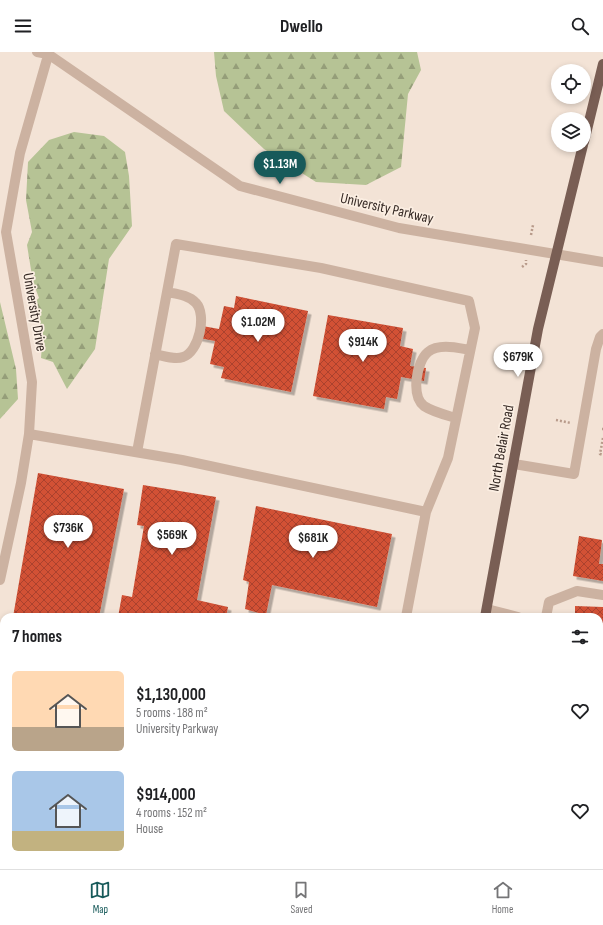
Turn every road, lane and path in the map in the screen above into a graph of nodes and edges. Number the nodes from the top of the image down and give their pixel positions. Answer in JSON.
{"nodes":[{"id":1,"x":37,"y":52,"type":"edge"},
{"id":2,"x":49,"y":53,"type":"edge"},
{"id":3,"x":603,"y":64,"type":"edge"},
{"id":4,"x":591,"y":113,"type":"edge"},
{"id":5,"x":581,"y":152,"type":"edge"},
{"id":6,"x":533,"y":225,"type":"dead end"},
{"id":7,"x":3,"y":232,"type":"edge"},
{"id":8,"x":531,"y":235,"type":"dead end"},
{"id":9,"x":556,"y":254,"type":"junction"},
{"id":10,"x":526,"y":259,"type":"dead end"},
{"id":11,"x":603,"y":262,"type":"edge"},
{"id":12,"x":522,"y":267,"type":"dead end"},
{"id":13,"x":167,"y":292,"type":"junction"},
{"id":14,"x":603,"y":334,"type":"edge"},
{"id":15,"x":470,"y":350,"type":"junction"},
{"id":16,"x":155,"y":354,"type":"junction"},
{"id":17,"x":456,"y":418,"type":"junction"},
{"id":18,"x":556,"y":420,"type":"dead end"},
{"id":19,"x":574,"y":424,"type":"dead end"},
{"id":20,"x":29,"y":434,"type":"junction"},
{"id":21,"x":603,"y":438,"type":"edge"},
{"id":22,"x":136,"y":452,"type":"junction"},
{"id":23,"x":603,"y":455,"type":"edge"},
{"id":24,"x":514,"y":464,"type":"junction"},
{"id":25,"x":426,"y":512,"type":"junction"},
{"id":26,"x":0,"y":580,"type":"edge"},
{"id":27,"x":603,"y":595,"type":"edge"},
{"id":28,"x":407,"y":613,"type":"edge"},
{"id":29,"x":486,"y":613,"type":"edge"},
{"id":30,"x":547,"y":613,"type":"edge"}],
"edges":[{"from":1,"to":2,"type":"street","name":"University Parkway"},
{"from":2,"to":7,"type":"street","name":"University Drive"},
{"from":2,"to":9,"type":"street","name":"University Parkway"},
{"from":3,"to":4,"type":"main road"},
{"from":5,"to":9,"type":"main road","name":"North Belair Road"},
{"from":6,"to":8,"type":"path"},
{"from":7,"to":20,"type":"street","name":"University Drive"},
{"from":9,"to":11,"type":"street","name":"University Parkway"},
{"from":9,"to":24,"type":"main road","name":"North Belair Road"},
{"from":10,"to":12,"type":"path"},
{"from":13,"to":15,"type":"street"},
{"from":13,"to":16,"type":"street"},
{"from":13,"to":16,"type":"street"},
{"from":14,"to":24,"type":"street"},
{"from":15,"to":17,"type":"street"},
{"from":15,"to":17,"type":"street"},
{"from":16,"to":22,"type":"street"},
{"from":17,"to":25,"type":"street"},
{"from":18,"to":19,"type":"path"},
{"from":20,"to":22,"type":"street"},
{"from":20,"to":26,"type":"street","name":"University Drive"},
{"from":21,"to":23,"type":"path"},
{"from":22,"to":25,"type":"street"},
{"from":24,"to":29,"type":"main road","name":"North Belair Road"},
{"from":25,"to":28,"type":"street"},
{"from":27,"to":30,"type":"street"}]}
